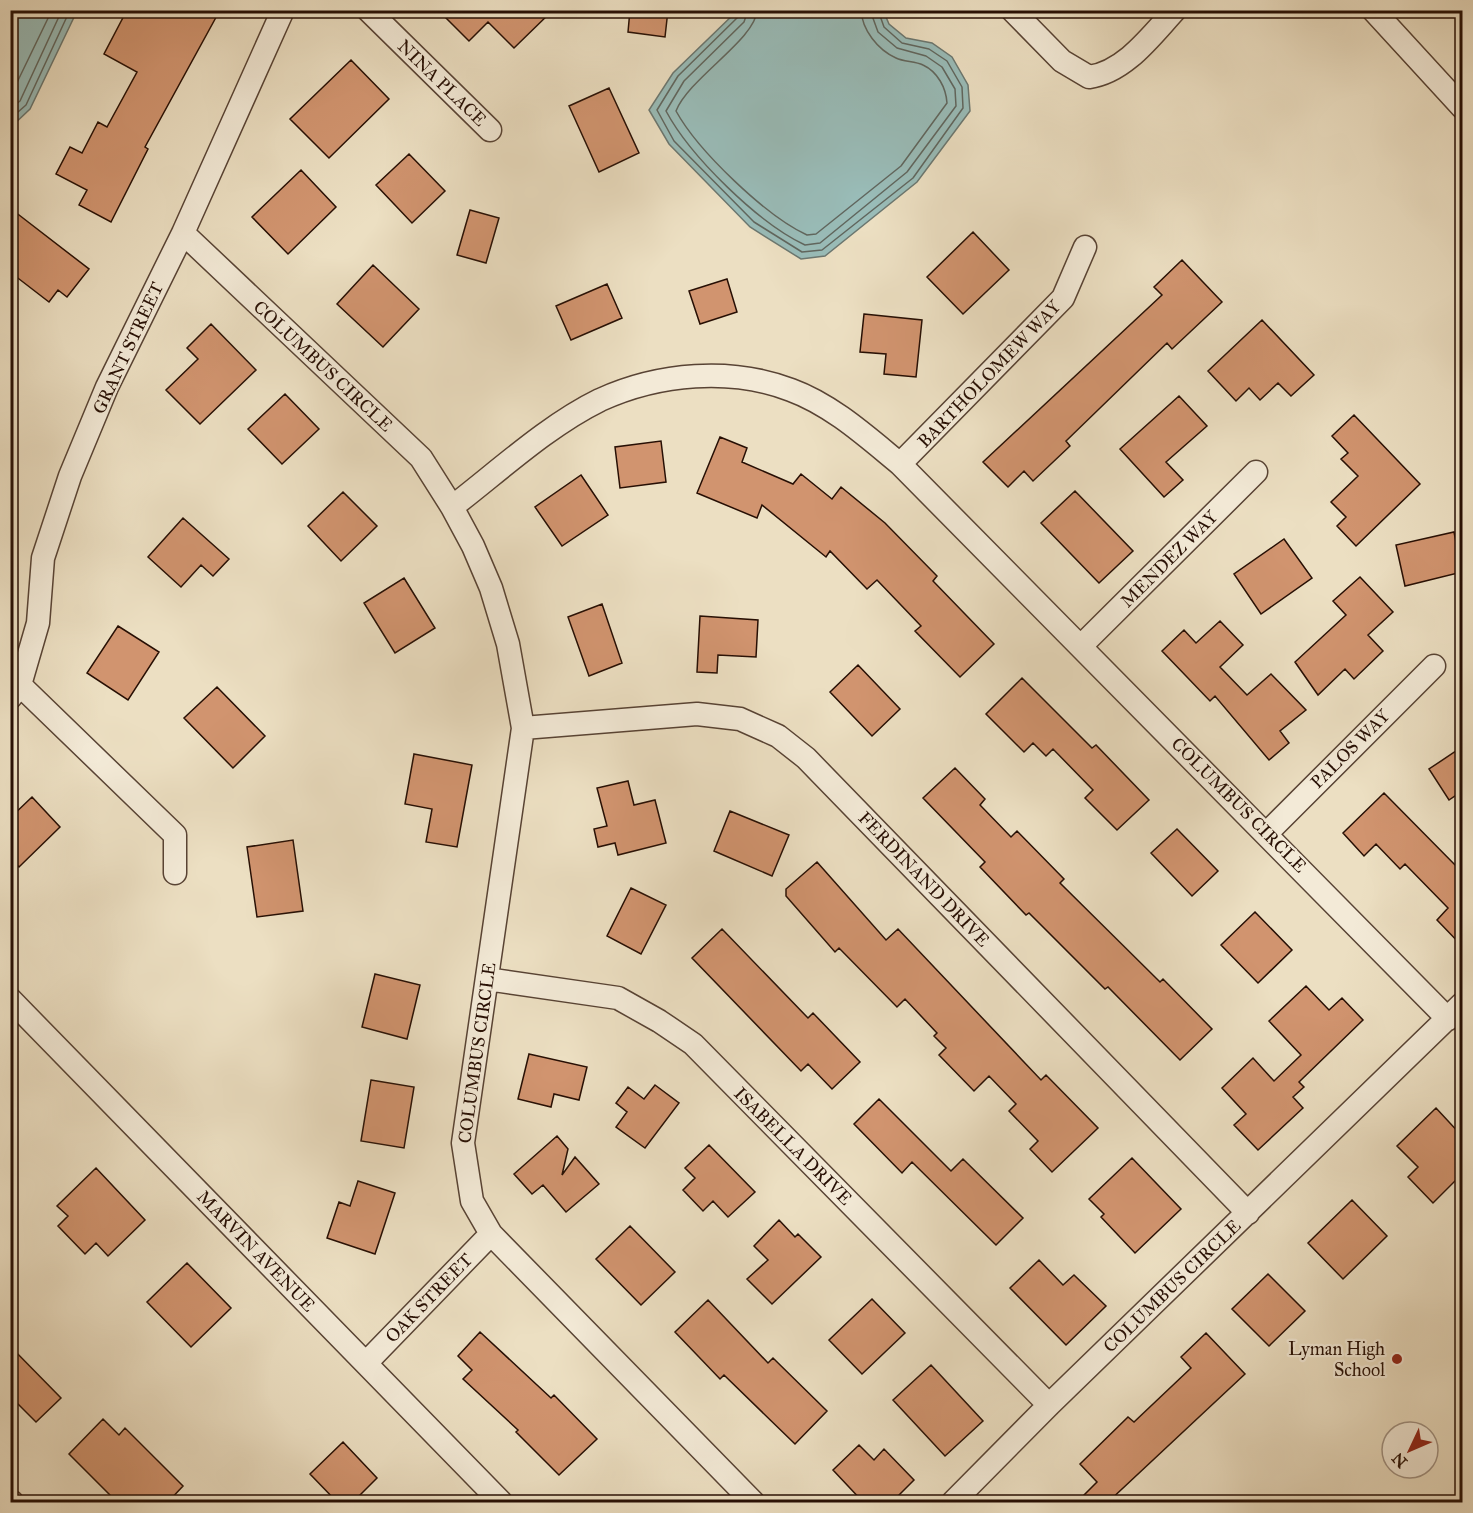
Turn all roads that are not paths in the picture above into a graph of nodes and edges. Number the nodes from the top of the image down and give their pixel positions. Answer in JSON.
{"nodes":[{"id":1,"x":283,"y":10,"type":"edge"},
{"id":2,"x":368,"y":10,"type":"edge"},
{"id":3,"x":1012,"y":10,"type":"edge"},
{"id":4,"x":1175,"y":10,"type":"edge"},
{"id":5,"x":1373,"y":10,"type":"edge"},
{"id":6,"x":1462,"y":107,"type":"edge"},
{"id":7,"x":490,"y":130,"type":"dead end"},
{"id":8,"x":183,"y":233,"type":"junction"},
{"id":9,"x":1085,"y":247,"type":"dead end"},
{"id":10,"x":900,"y":464,"type":"junction"},
{"id":11,"x":1256,"y":472,"type":"dead end"},
{"id":12,"x":452,"y":507,"type":"junction"},
{"id":13,"x":1081,"y":646,"type":"junction"},
{"id":14,"x":1434,"y":666,"type":"dead end"},
{"id":15,"x":15,"y":684,"type":"edge"},
{"id":16,"x":523,"y":728,"type":"junction"},
{"id":17,"x":1267,"y":833,"type":"junction"},
{"id":18,"x":175,"y":873,"type":"dead end"},
{"id":19,"x":487,"y":979,"type":"junction"},
{"id":20,"x":10,"y":999,"type":"edge"},
{"id":21,"x":1455,"y":1012,"type":"edge"},
{"id":22,"x":1248,"y":1213,"type":"junction"},
{"id":23,"x":491,"y":1234,"type":"junction"},
{"id":24,"x":366,"y":1363,"type":"junction"},
{"id":25,"x":1048,"y":1405,"type":"junction"},
{"id":26,"x":501,"y":1503,"type":"edge"},
{"id":27,"x":753,"y":1503,"type":"edge"},
{"id":28,"x":953,"y":1503,"type":"edge"}],
"edges":[{"from":1,"to":8,"type":"street","name":"GRANT STREET"},
{"from":2,"to":7,"type":"street","name":"NINA PLACE"},
{"from":3,"to":4,"type":"street"},
{"from":5,"to":6,"type":"street"},
{"from":8,"to":12,"type":"street","name":"COLUMBUS CIRCLE"},
{"from":8,"to":15,"type":"street","name":"GRANT STREET"},
{"from":9,"to":10,"type":"street","name":"BARTHOLOMEW WAY"},
{"from":10,"to":12,"type":"street","name":"COLUMBUS CIRCLE"},
{"from":10,"to":13,"type":"street","name":"COLUMBUS CIRCLE"},
{"from":11,"to":13,"type":"street","name":"MENDEZ WAY"},
{"from":12,"to":16,"type":"street","name":"COLUMBUS CIRCLE"},
{"from":13,"to":17,"type":"street","name":"COLUMBUS CIRCLE"},
{"from":14,"to":17,"type":"street","name":"PALOS WAY"},
{"from":15,"to":18,"type":"street"},
{"from":16,"to":19,"type":"street","name":"COLUMBUS CIRCLE"},
{"from":16,"to":22,"type":"street","name":"FERDINAND DRIVE"},
{"from":17,"to":21,"type":"street","name":"COLUMBUS CIRCLE"},
{"from":19,"to":23,"type":"street","name":"COLUMBUS CIRCLE"},
{"from":19,"to":25,"type":"street","name":"ISABELLA DRIVE"},
{"from":20,"to":24,"type":"street","name":"MARVIN AVENUE"},
{"from":21,"to":22,"type":"street","name":"COLUMBUS CIRCLE"},
{"from":22,"to":25,"type":"street","name":"COLUMBUS CIRCLE"},
{"from":23,"to":24,"type":"street","name":"OAK STREET"},
{"from":23,"to":27,"type":"street","name":"COLUMBUS CIRCLE"},
{"from":24,"to":26,"type":"street","name":"MARVIN AVENUE"},
{"from":25,"to":28,"type":"street","name":"COLUMBUS CIRCLE"}]}
